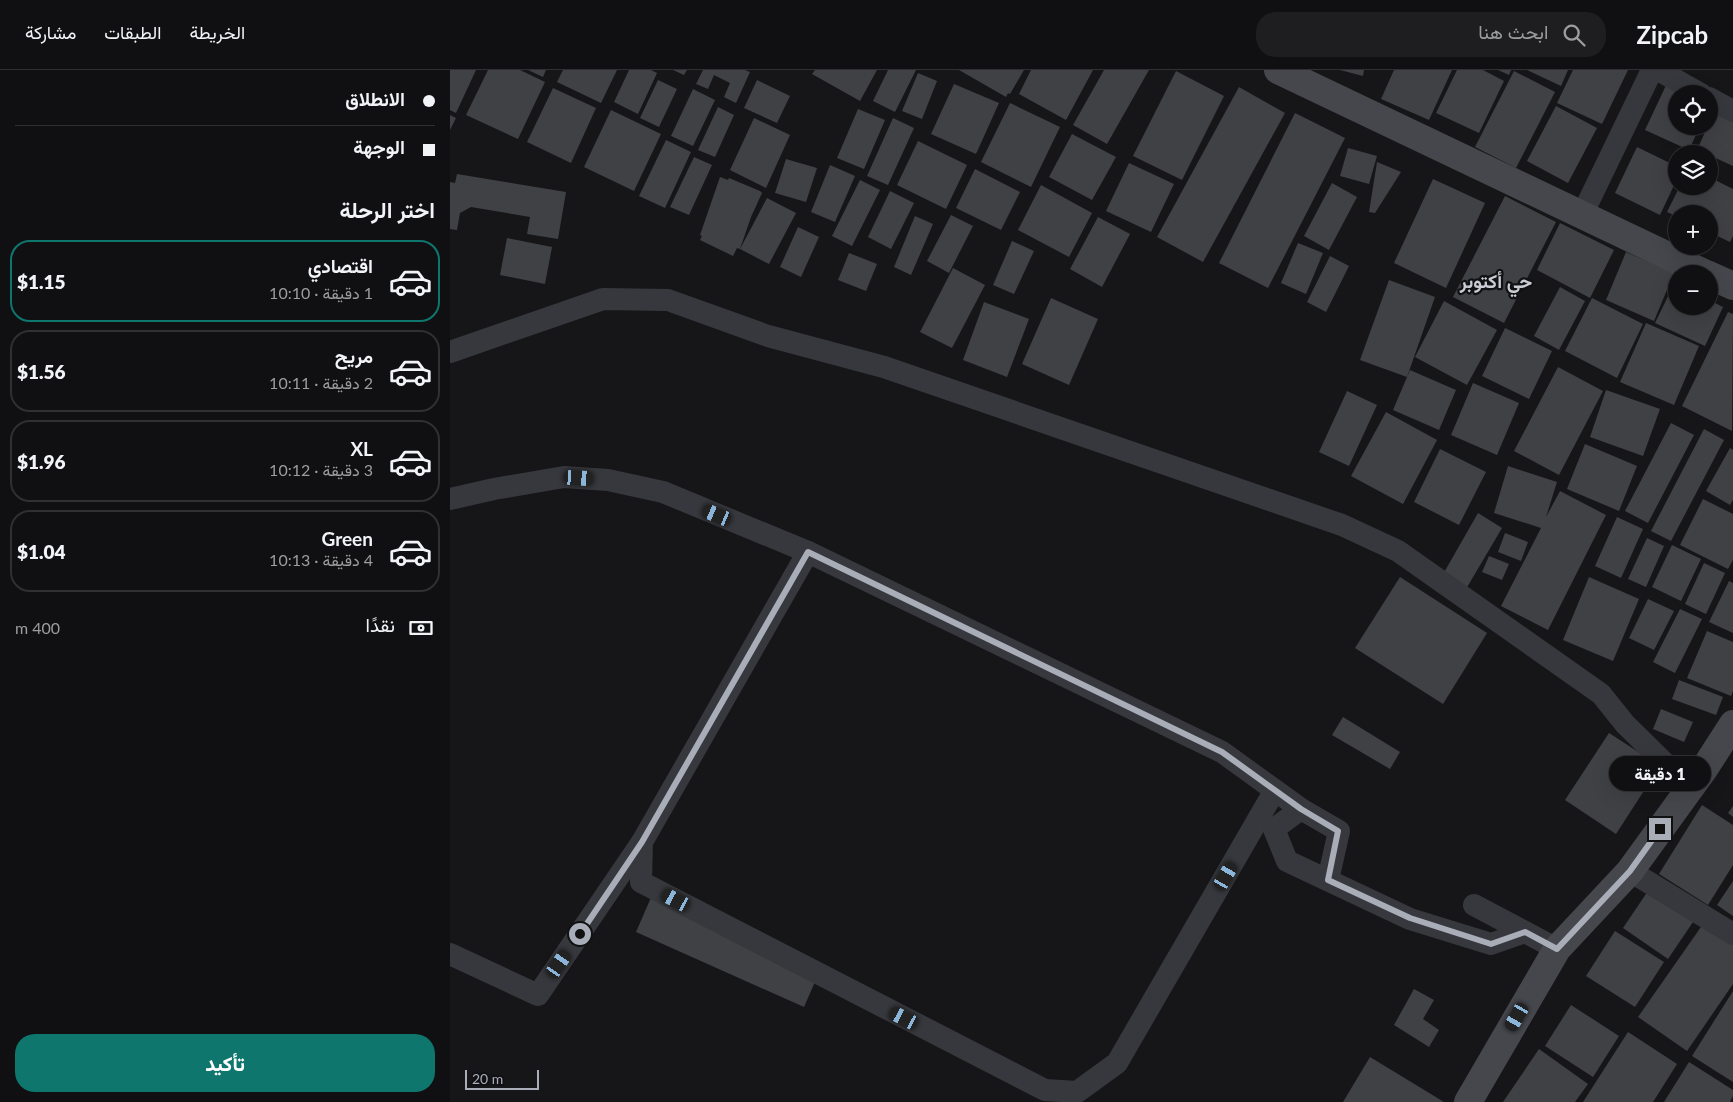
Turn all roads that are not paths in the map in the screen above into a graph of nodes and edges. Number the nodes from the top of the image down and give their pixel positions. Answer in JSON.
{"nodes":[{"id":1,"x":1278,"y":70,"type":"edge"},
{"id":2,"x":1652,"y":70,"type":"edge"},
{"id":3,"x":1658,"y":70,"type":"edge"},
{"id":4,"x":1685,"y":85,"type":"edge"},
{"id":5,"x":1718,"y":103,"type":"edge"},
{"id":6,"x":1733,"y":111,"type":"edge"},
{"id":7,"x":1582,"y":214,"type":"junction"},
{"id":8,"x":1689,"y":265,"type":"edge"},
{"id":9,"x":1718,"y":279,"type":"edge"},
{"id":10,"x":1733,"y":286,"type":"edge"},
{"id":11,"x":450,"y":352,"type":"edge"},
{"id":12,"x":450,"y":499,"type":"edge"},
{"id":13,"x":808,"y":552,"type":"junction"},
{"id":14,"x":1733,"y":724,"type":"edge"},
{"id":15,"x":1690,"y":788,"type":"junction"},
{"id":16,"x":1275,"y":790,"type":"junction"},
{"id":17,"x":1301,"y":809,"type":"junction"},
{"id":18,"x":642,"y":842,"type":"junction"},
{"id":19,"x":1630,"y":871,"type":"junction"},
{"id":20,"x":1328,"y":880,"type":"junction"},
{"id":21,"x":1474,"y":905,"type":"dead end"},
{"id":22,"x":1525,"y":932,"type":"junction"},
{"id":23,"x":1733,"y":934,"type":"edge"},
{"id":24,"x":1557,"y":949,"type":"junction"},
{"id":25,"x":450,"y":954,"type":"edge"},
{"id":26,"x":1468,"y":1102,"type":"edge"}],
"edges":[{"from":1,"to":7,"type":"street"},
{"from":2,"to":7,"type":"street"},
{"from":3,"to":4,"type":"street"},
{"from":5,"to":6,"type":"street"},
{"from":7,"to":8,"type":"street"},
{"from":9,"to":10,"type":"street"},
{"from":11,"to":15,"type":"street"},
{"from":12,"to":13,"type":"street"},
{"from":13,"to":16,"type":"street"},
{"from":13,"to":18,"type":"street"},
{"from":14,"to":15,"type":"street"},
{"from":15,"to":19,"type":"street"},
{"from":16,"to":17,"type":"street"},
{"from":16,"to":18,"type":"street"},
{"from":17,"to":20,"type":"street"},
{"from":17,"to":20,"type":"street"},
{"from":18,"to":25,"type":"street"},
{"from":19,"to":23,"type":"street"},
{"from":19,"to":24,"type":"street"},
{"from":20,"to":22,"type":"street"},
{"from":21,"to":22,"type":"street"},
{"from":22,"to":24,"type":"street"},
{"from":24,"to":26,"type":"street"}]}
